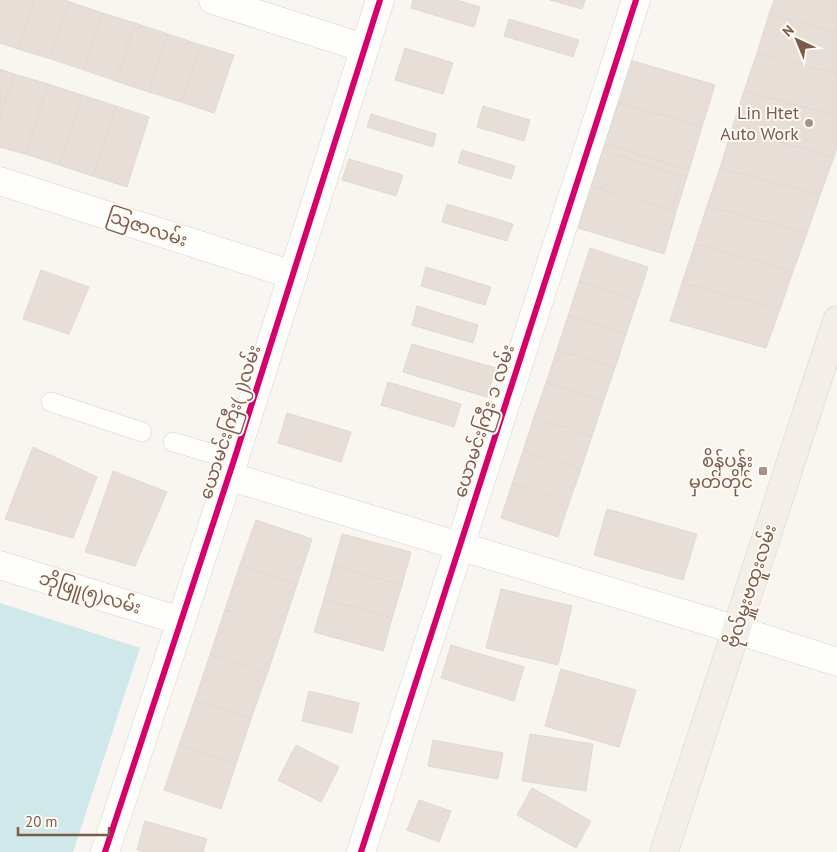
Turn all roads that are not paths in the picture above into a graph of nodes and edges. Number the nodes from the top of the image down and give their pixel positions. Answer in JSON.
{"nodes":[{"id":1,"x":213,"y":0,"type":"edge"},
{"id":2,"x":380,"y":0,"type":"edge"},
{"id":3,"x":636,"y":0,"type":"edge"},
{"id":4,"x":364,"y":48,"type":"junction"},
{"id":5,"x":0,"y":181,"type":"edge"},
{"id":6,"x":293,"y":275,"type":"junction"},
{"id":7,"x":837,"y":320,"type":"edge"},
{"id":8,"x":51,"y":402,"type":"dead end"},
{"id":9,"x":142,"y":432,"type":"dead end"},
{"id":10,"x":173,"y":442,"type":"dead end"},
{"id":11,"x":231,"y":468,"type":"junction"},
{"id":12,"x":460,"y":546,"type":"junction"},
{"id":13,"x":0,"y":565,"type":"edge"},
{"id":14,"x":181,"y":621,"type":"junction"},
{"id":15,"x":737,"y":630,"type":"junction"},
{"id":16,"x":837,"y":662,"type":"edge"},
{"id":17,"x":105,"y":852,"type":"edge"},
{"id":18,"x":361,"y":852,"type":"edge"},
{"id":19,"x":665,"y":852,"type":"edge"}],
"edges":[{"from":1,"to":4,"type":"street"},
{"from":2,"to":4,"type":"street","name":"ယောမင်းကြီး(၂)လမ်း"},
{"from":3,"to":12,"type":"street","name":"ယောမင်းကြီး ၁ လမ်း"},
{"from":4,"to":6,"type":"street","name":"ယောမင်းကြီး(၂)လမ်း"},
{"from":5,"to":6,"type":"street","name":"သြဇာလမ်း"},
{"from":6,"to":11,"type":"street","name":"ယောမင်းကြီး(၂)လမ်း"},
{"from":7,"to":15,"type":"main road","name":"ဗိုလ်မှူးဗထူးလမ်း"},
{"from":8,"to":9,"type":"lane"},
{"from":10,"to":11,"type":"lane"},
{"from":11,"to":12,"type":"street"},
{"from":11,"to":14,"type":"street","name":"ယောမင်းကြီး(၂)လမ်း"},
{"from":12,"to":15,"type":"street"},
{"from":12,"to":18,"type":"street","name":"ယောမင်းကြီး ၁ လမ်း"},
{"from":13,"to":14,"type":"street","name":"ဘိုဖြူ(၅)လမ်း"},
{"from":14,"to":17,"type":"street","name":"ယောမင်းကြီး(၂)လမ်း"},
{"from":15,"to":16,"type":"street"},
{"from":15,"to":19,"type":"main road","name":"ဗိုလ်မှူးဗထူးလမ်း"}]}
